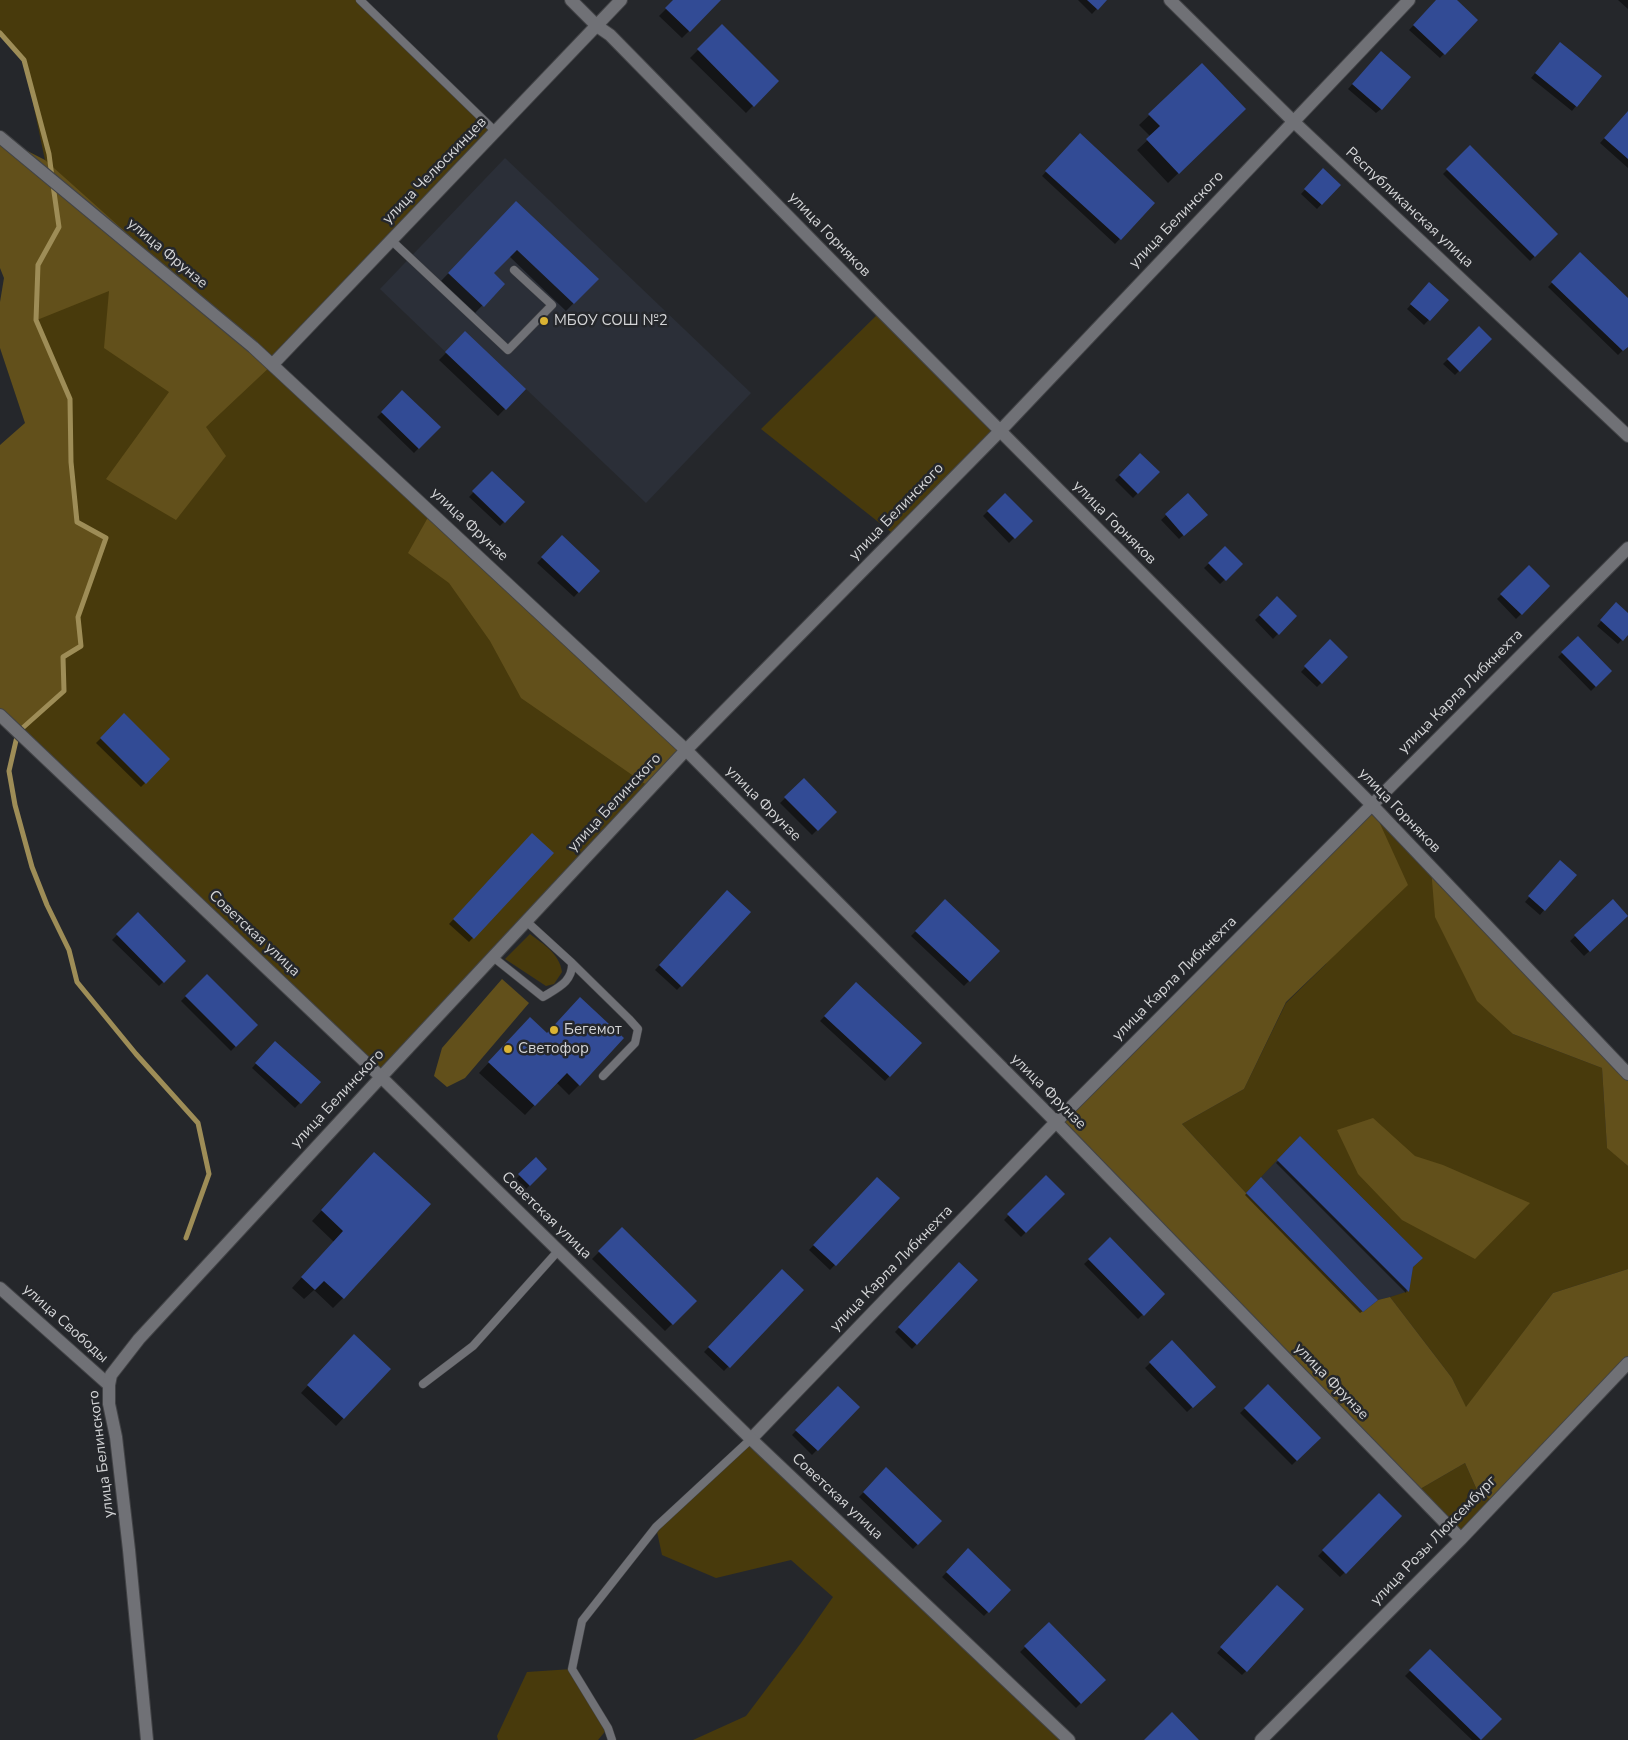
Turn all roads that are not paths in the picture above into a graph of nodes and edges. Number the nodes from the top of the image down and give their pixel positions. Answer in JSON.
{"nodes":[{"id":1,"x":360,"y":0,"type":"edge"},
{"id":2,"x":571,"y":0,"type":"edge"},
{"id":3,"x":621,"y":0,"type":"edge"},
{"id":4,"x":1170,"y":0,"type":"edge"},
{"id":5,"x":1409,"y":0,"type":"edge"},
{"id":6,"x":597,"y":26,"type":"junction"},
{"id":7,"x":1294,"y":122,"type":"junction"},
{"id":8,"x":495,"y":131,"type":"junction"},
{"id":9,"x":0,"y":137,"type":"edge"},
{"id":10,"x":391,"y":240,"type":"junction"},
{"id":11,"x":514,"y":270,"type":"dead end"},
{"id":12,"x":273,"y":364,"type":"junction"},
{"id":13,"x":1000,"y":431,"type":"junction"},
{"id":14,"x":1628,"y":436,"type":"edge"},
{"id":15,"x":1628,"y":548,"type":"edge"},
{"id":16,"x":0,"y":716,"type":"edge"},
{"id":17,"x":686,"y":750,"type":"junction"},
{"id":18,"x":1371,"y":804,"type":"junction"},
{"id":19,"x":526,"y":921,"type":"junction"},
{"id":20,"x":493,"y":957,"type":"junction"},
{"id":21,"x":572,"y":963,"type":"junction"},
{"id":22,"x":1628,"y":1074,"type":"edge"},
{"id":23,"x":603,"y":1076,"type":"dead end"},
{"id":24,"x":381,"y":1077,"type":"junction"},
{"id":25,"x":1056,"y":1122,"type":"junction"},
{"id":26,"x":558,"y":1251,"type":"junction"},
{"id":27,"x":0,"y":1288,"type":"edge"},
{"id":28,"x":1628,"y":1362,"type":"edge"},
{"id":29,"x":423,"y":1384,"type":"dead end"},
{"id":30,"x":109,"y":1385,"type":"junction"},
{"id":31,"x":751,"y":1439,"type":"junction"},
{"id":32,"x":1460,"y":1539,"type":"junction"},
{"id":33,"x":147,"y":1740,"type":"edge"},
{"id":34,"x":612,"y":1740,"type":"edge"},
{"id":35,"x":1068,"y":1740,"type":"edge"},
{"id":36,"x":1261,"y":1740,"type":"edge"}],
"edges":[{"from":1,"to":8,"type":"lane"},
{"from":2,"to":6,"type":"street","name":"улица Горняков"},
{"from":3,"to":6,"type":"street","name":"улица Челюскинцев"},
{"from":4,"to":7,"type":"street","name":"Республиканская улица"},
{"from":5,"to":7,"type":"street","name":"улица Белинского"},
{"from":6,"to":8,"type":"street","name":"улица Челюскинцев"},
{"from":6,"to":13,"type":"street","name":"улица Горняков"},
{"from":7,"to":13,"type":"street","name":"улица Белинского"},
{"from":7,"to":14,"type":"street","name":"Республиканская улица"},
{"from":8,"to":10,"type":"street","name":"улица Челюскинцев"},
{"from":9,"to":12,"type":"street","name":"улица Фрунзе"},
{"from":10,"to":11,"type":"lane"},
{"from":10,"to":12,"type":"street","name":"улица Челюскинцев"},
{"from":12,"to":17,"type":"street","name":"улица Фрунзе"},
{"from":13,"to":17,"type":"street","name":"улица Белинского"},
{"from":13,"to":18,"type":"street","name":"улица Горняков"},
{"from":15,"to":18,"type":"street","name":"улица Карла Либкнехта"},
{"from":16,"to":24,"type":"street","name":"Советская улица"},
{"from":17,"to":19,"type":"street","name":"улица Белинского"},
{"from":17,"to":25,"type":"street","name":"улица Фрунзе"},
{"from":18,"to":22,"type":"street","name":"улица Горняков"},
{"from":18,"to":25,"type":"street","name":"улица Карла Либкнехта"},
{"from":19,"to":20,"type":"street","name":"улица Белинского"},
{"from":19,"to":21,"type":"lane"},
{"from":20,"to":21,"type":"lane"},
{"from":20,"to":24,"type":"street","name":"улица Белинского"},
{"from":21,"to":23,"type":"lane"},
{"from":24,"to":26,"type":"street","name":"Советская улица"},
{"from":24,"to":30,"type":"street","name":"улица Белинского"},
{"from":25,"to":31,"type":"street","name":"улица Карла Либкнехта"},
{"from":25,"to":32,"type":"street","name":"улица Фрунзе"},
{"from":26,"to":29,"type":"lane"},
{"from":26,"to":31,"type":"street","name":"Советская улица"},
{"from":27,"to":30,"type":"street","name":"улица Свободы"},
{"from":28,"to":32,"type":"street","name":"улица Розы Люксембург"},
{"from":30,"to":33,"type":"street","name":"улица Белинского"},
{"from":31,"to":34,"type":"lane"},
{"from":31,"to":35,"type":"street","name":"Советская улица"},
{"from":32,"to":36,"type":"street","name":"улица Розы Люксембург"}]}
